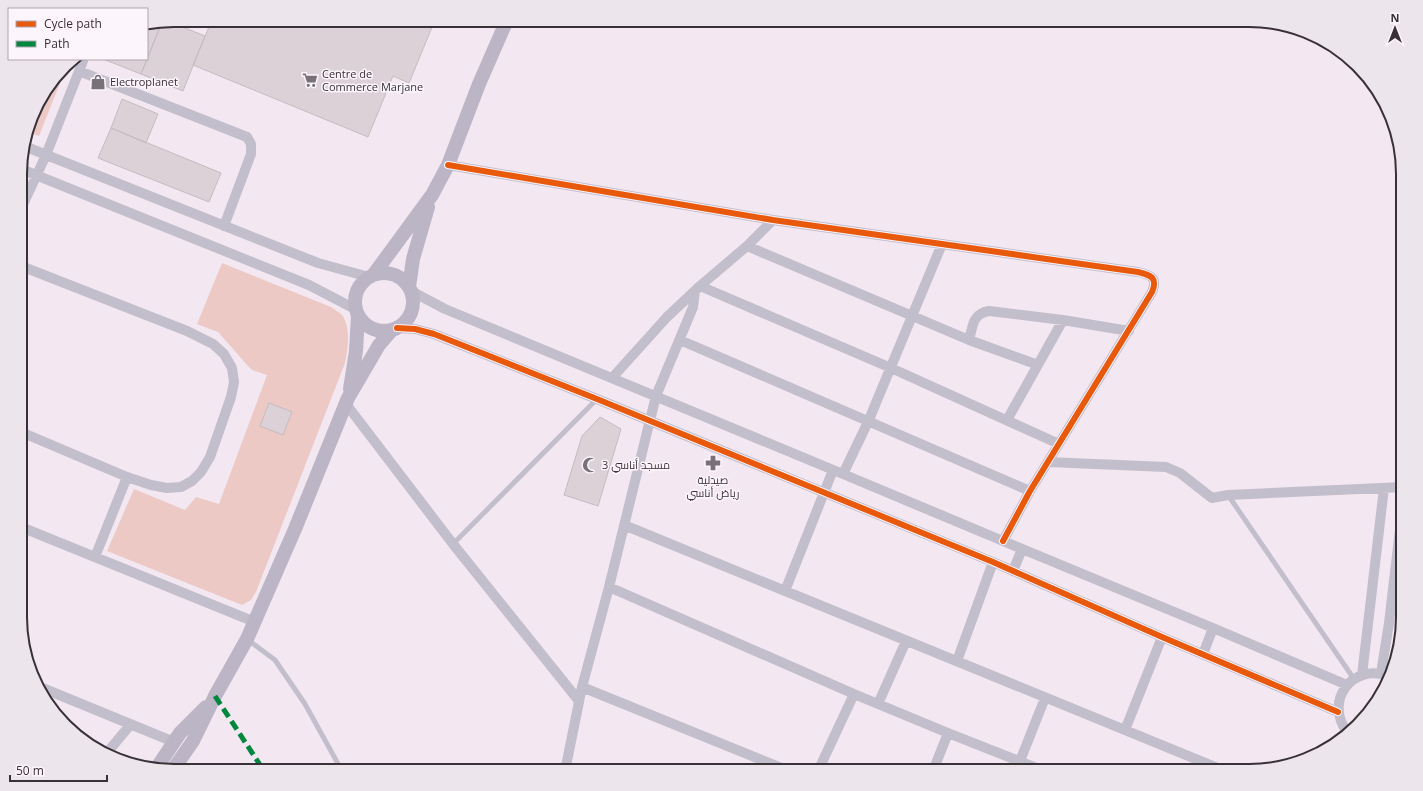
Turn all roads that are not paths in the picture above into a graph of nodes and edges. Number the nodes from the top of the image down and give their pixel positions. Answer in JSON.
{"nodes":[{"id":1,"x":494,"y":27,"type":"edge"},
{"id":2,"x":504,"y":27,"type":"edge"},
{"id":3,"x":82,"y":60,"type":"edge"},
{"id":4,"x":79,"y":71,"type":"junction"},
{"id":5,"x":479,"y":84,"type":"junction"},
{"id":6,"x":30,"y":148,"type":"edge"},
{"id":7,"x":46,"y":155,"type":"junction"},
{"id":8,"x":448,"y":165,"type":"junction"},
{"id":9,"x":27,"y":171,"type":"edge"},
{"id":10,"x":37,"y":175,"type":"junction"},
{"id":11,"x":432,"y":195,"type":"junction"},
{"id":12,"x":27,"y":197,"type":"edge"},
{"id":13,"x":773,"y":220,"type":"junction"},
{"id":14,"x":224,"y":226,"type":"junction"},
{"id":15,"x":942,"y":244,"type":"junction"},
{"id":16,"x":747,"y":246,"type":"junction"},
{"id":17,"x":27,"y":268,"type":"edge"},
{"id":18,"x":371,"y":276,"type":"junction"},
{"id":19,"x":697,"y":288,"type":"junction"},
{"id":20,"x":410,"y":289,"type":"junction"},
{"id":21,"x":356,"y":312,"type":"junction"},
{"id":22,"x":912,"y":317,"type":"junction"},
{"id":23,"x":1063,"y":320,"type":"junction"},
{"id":24,"x":395,"y":329,"type":"junction"},
{"id":25,"x":1129,"y":331,"type":"junction"},
{"id":26,"x":680,"y":340,"type":"junction"},
{"id":27,"x":969,"y":340,"type":"junction"},
{"id":28,"x":1038,"y":365,"type":"junction"},
{"id":29,"x":891,"y":368,"type":"junction"},
{"id":30,"x":612,"y":378,"type":"junction"},
{"id":31,"x":656,"y":396,"type":"junction"},
{"id":32,"x":597,"y":399,"type":"junction"},
{"id":33,"x":347,"y":401,"type":"junction"},
{"id":34,"x":650,"y":420,"type":"junction"},
{"id":35,"x":1007,"y":420,"type":"junction"},
{"id":36,"x":868,"y":422,"type":"junction"},
{"id":37,"x":27,"y":435,"type":"edge"},
{"id":38,"x":1059,"y":444,"type":"junction"},
{"id":39,"x":1048,"y":462,"type":"junction"},
{"id":40,"x":833,"y":470,"type":"junction"},
{"id":41,"x":843,"y":474,"type":"junction"},
{"id":42,"x":127,"y":477,"type":"junction"},
{"id":43,"x":1396,"y":487,"type":"edge"},
{"id":44,"x":1384,"y":488,"type":"junction"},
{"id":45,"x":824,"y":492,"type":"junction"},
{"id":46,"x":1030,"y":492,"type":"junction"},
{"id":47,"x":1228,"y":495,"type":"junction"},
{"id":48,"x":624,"y":525,"type":"junction"},
{"id":49,"x":27,"y":529,"type":"edge"},
{"id":50,"x":1003,"y":542,"type":"junction"},
{"id":51,"x":453,"y":544,"type":"junction"},
{"id":52,"x":1022,"y":549,"type":"junction"},
{"id":53,"x":95,"y":557,"type":"junction"},
{"id":54,"x":993,"y":562,"type":"junction"},
{"id":55,"x":1396,"y":564,"type":"edge"},
{"id":56,"x":1013,"y":571,"type":"junction"},
{"id":57,"x":609,"y":587,"type":"junction"},
{"id":58,"x":785,"y":591,"type":"junction"},
{"id":59,"x":255,"y":622,"type":"junction"},
{"id":60,"x":1213,"y":628,"type":"junction"},
{"id":61,"x":1162,"y":637,"type":"junction"},
{"id":62,"x":248,"y":639,"type":"junction"},
{"id":63,"x":906,"y":641,"type":"junction"},
{"id":64,"x":1203,"y":654,"type":"junction"},
{"id":65,"x":957,"y":661,"type":"junction"},
{"id":66,"x":1384,"y":674,"type":"edge"},
{"id":67,"x":1354,"y":680,"type":"junction"},
{"id":68,"x":582,"y":687,"type":"junction"},
{"id":69,"x":46,"y":689,"type":"edge"},
{"id":70,"x":854,"y":694,"type":"junction"},
{"id":71,"x":216,"y":696,"type":"junction"},
{"id":72,"x":1045,"y":698,"type":"junction"},
{"id":73,"x":579,"y":700,"type":"junction"},
{"id":74,"x":878,"y":704,"type":"junction"},
{"id":75,"x":1338,"y":712,"type":"junction"},
{"id":76,"x":131,"y":724,"type":"junction"},
{"id":77,"x":1344,"y":728,"type":"edge"},
{"id":78,"x":1125,"y":730,"type":"junction"},
{"id":79,"x":948,"y":733,"type":"junction"},
{"id":80,"x":174,"y":742,"type":"junction"},
{"id":81,"x":110,"y":749,"type":"edge"},
{"id":82,"x":1020,"y":761,"type":"junction"},
{"id":83,"x":160,"y":763,"type":"edge"},
{"id":84,"x":177,"y":764,"type":"edge"},
{"id":85,"x":338,"y":764,"type":"edge"},
{"id":86,"x":566,"y":764,"type":"edge"},
{"id":87,"x":772,"y":764,"type":"edge"},
{"id":88,"x":821,"y":764,"type":"edge"},
{"id":89,"x":936,"y":764,"type":"edge"},
{"id":90,"x":1027,"y":764,"type":"edge"},
{"id":91,"x":1208,"y":764,"type":"edge"}],
"edges":[{"from":1,"to":5,"type":"street"},
{"from":2,"to":5,"type":"street"},
{"from":3,"to":4,"type":"street"},
{"from":4,"to":7,"type":"street"},
{"from":4,"to":14,"type":"street"},
{"from":5,"to":8,"type":"street"},
{"from":6,"to":7,"type":"street"},
{"from":7,"to":10,"type":"street"},
{"from":7,"to":14,"type":"street"},
{"from":8,"to":11,"type":"street"},
{"from":8,"to":13,"type":"street"},
{"from":9,"to":10,"type":"street"},
{"from":10,"to":12,"type":"street"},
{"from":10,"to":21,"type":"street"},
{"from":11,"to":18,"type":"street"},
{"from":11,"to":20,"type":"street"},
{"from":13,"to":15,"type":"street"},
{"from":13,"to":16,"type":"street"},
{"from":14,"to":18,"type":"street"},
{"from":15,"to":22,"type":"street"},
{"from":15,"to":25,"type":"street"},
{"from":16,"to":19,"type":"street"},
{"from":16,"to":22,"type":"street"},
{"from":17,"to":42,"type":"street"},
{"from":18,"to":20,"type":"street"},
{"from":18,"to":21,"type":"street"},
{"from":19,"to":26,"type":"street"},
{"from":19,"to":29,"type":"street"},
{"from":19,"to":30,"type":"street"},
{"from":20,"to":24,"type":"street"},
{"from":20,"to":30,"type":"street"},
{"from":21,"to":24,"type":"street"},
{"from":21,"to":33,"type":"street"},
{"from":22,"to":27,"type":"street"},
{"from":22,"to":29,"type":"street"},
{"from":23,"to":25,"type":"street"},
{"from":23,"to":27,"type":"street"},
{"from":23,"to":28,"type":"street"},
{"from":24,"to":32,"type":"street"},
{"from":24,"to":33,"type":"street"},
{"from":25,"to":38,"type":"street"},
{"from":26,"to":31,"type":"street"},
{"from":26,"to":36,"type":"street"},
{"from":27,"to":28,"type":"street"},
{"from":28,"to":35,"type":"street"},
{"from":29,"to":35,"type":"street"},
{"from":29,"to":36,"type":"street"},
{"from":30,"to":31,"type":"street"},
{"from":31,"to":34,"type":"street"},
{"from":31,"to":40,"type":"street"},
{"from":32,"to":34,"type":"street"},
{"from":32,"to":51,"type":"lane"},
{"from":33,"to":51,"type":"street"},
{"from":33,"to":59,"type":"street"},
{"from":34,"to":45,"type":"street"},
{"from":34,"to":48,"type":"street"},
{"from":35,"to":38,"type":"street"},
{"from":36,"to":41,"type":"street"},
{"from":36,"to":46,"type":"street"},
{"from":37,"to":42,"type":"street"},
{"from":38,"to":39,"type":"street"},
{"from":39,"to":46,"type":"street"},
{"from":39,"to":47,"type":"street"},
{"from":40,"to":41,"type":"street"},
{"from":40,"to":45,"type":"street"},
{"from":41,"to":50,"type":"street"},
{"from":42,"to":53,"type":"street"},
{"from":43,"to":44,"type":"street"},
{"from":44,"to":47,"type":"street"},
{"from":44,"to":67,"type":"street"},
{"from":45,"to":54,"type":"street"},
{"from":45,"to":58,"type":"street"},
{"from":46,"to":50,"type":"street"},
{"from":47,"to":67,"type":"lane"},
{"from":48,"to":57,"type":"street"},
{"from":48,"to":58,"type":"street"},
{"from":49,"to":53,"type":"street"},
{"from":50,"to":52,"type":"street"},
{"from":51,"to":73,"type":"street"},
{"from":52,"to":56,"type":"street"},
{"from":52,"to":60,"type":"street"},
{"from":53,"to":59,"type":"street"},
{"from":54,"to":56,"type":"street"},
{"from":54,"to":65,"type":"street"},
{"from":55,"to":66,"type":"street"},
{"from":56,"to":61,"type":"street"},
{"from":57,"to":68,"type":"street"},
{"from":57,"to":70,"type":"street"},
{"from":58,"to":63,"type":"street"},
{"from":59,"to":62,"type":"street"},
{"from":60,"to":64,"type":"street"},
{"from":60,"to":67,"type":"street"},
{"from":61,"to":64,"type":"street"},
{"from":61,"to":78,"type":"street"},
{"from":62,"to":71,"type":"street"},
{"from":62,"to":85,"type":"lane"},
{"from":63,"to":65,"type":"street"},
{"from":63,"to":74,"type":"street"},
{"from":64,"to":75,"type":"street"},
{"from":65,"to":72,"type":"street"},
{"from":66,"to":67,"type":"street"},
{"from":67,"to":75,"type":"street"},
{"from":68,"to":73,"type":"street"},
{"from":68,"to":87,"type":"street"},
{"from":69,"to":76,"type":"street"},
{"from":70,"to":74,"type":"street"},
{"from":70,"to":88,"type":"street"},
{"from":71,"to":80,"type":"street"},
{"from":71,"to":84,"type":"street"},
{"from":72,"to":78,"type":"street"},
{"from":72,"to":82,"type":"street"},
{"from":73,"to":86,"type":"street"},
{"from":74,"to":79,"type":"street"},
{"from":75,"to":77,"type":"street"},
{"from":76,"to":80,"type":"street"},
{"from":76,"to":81,"type":"street"},
{"from":78,"to":91,"type":"street"},
{"from":79,"to":82,"type":"street"},
{"from":79,"to":89,"type":"street"},
{"from":80,"to":83,"type":"street"},
{"from":82,"to":90,"type":"street"}]}
